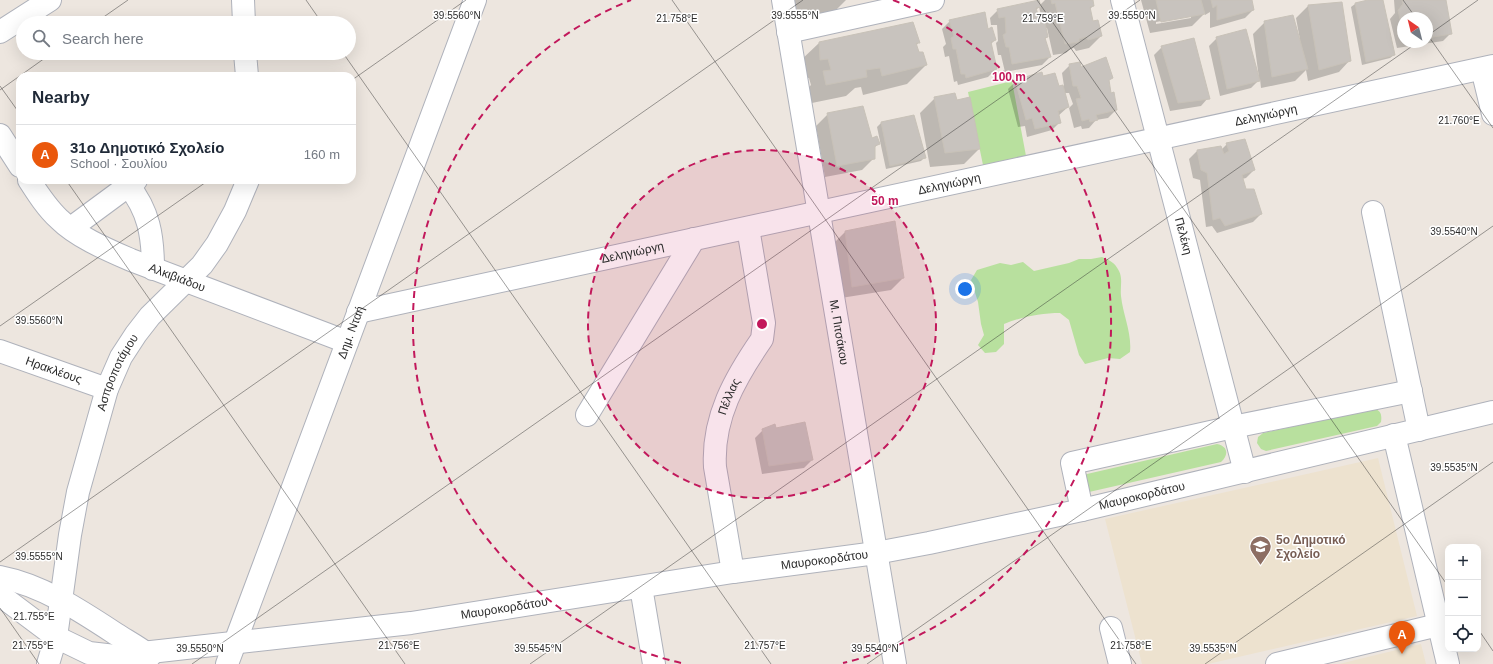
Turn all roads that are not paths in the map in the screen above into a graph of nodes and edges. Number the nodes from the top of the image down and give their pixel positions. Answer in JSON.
{"nodes":[{"id":1,"x":243,"y":0,"type":"edge"},
{"id":2,"x":475,"y":0,"type":"edge"},
{"id":3,"x":783,"y":0,"type":"edge"},
{"id":4,"x":933,"y":0,"type":"edge"},
{"id":5,"x":1122,"y":0,"type":"edge"},
{"id":6,"x":40,"y":3,"type":"edge"},
{"id":7,"x":22,"y":16,"type":"edge"},
{"id":8,"x":244,"y":16,"type":"edge"},
{"id":9,"x":16,"y":20,"type":"edge"},
{"id":10,"x":0,"y":32,"type":"edge"},
{"id":11,"x":788,"y":32,"type":"junction"},
{"id":12,"x":246,"y":60,"type":"edge"},
{"id":13,"x":1488,"y":68,"type":"edge"},
{"id":14,"x":247,"y":72,"type":"edge"},
{"id":15,"x":1493,"y":114,"type":"edge"},
{"id":16,"x":0,"y":135,"type":"edge"},
{"id":17,"x":1158,"y":139,"type":"junction"},
{"id":18,"x":16,"y":160,"type":"edge"},
{"id":19,"x":32,"y":184,"type":"edge"},
{"id":20,"x":131,"y":184,"type":"edge"},
{"id":21,"x":132,"y":184,"type":"edge"},
{"id":22,"x":246,"y":184,"type":"edge"},
{"id":23,"x":818,"y":212,"type":"junction"},
{"id":24,"x":1373,"y":212,"type":"dead end"},
{"id":25,"x":71,"y":228,"type":"junction"},
{"id":26,"x":748,"y":228,"type":"junction"},
{"id":27,"x":694,"y":239,"type":"junction"},
{"id":28,"x":153,"y":269,"type":"junction"},
{"id":29,"x":186,"y":281,"type":"junction"},
{"id":30,"x":358,"y":312,"type":"junction"},
{"id":31,"x":347,"y":342,"type":"junction"},
{"id":32,"x":0,"y":351,"type":"edge"},
{"id":33,"x":107,"y":389,"type":"junction"},
{"id":34,"x":1410,"y":391,"type":"junction"},
{"id":35,"x":1493,"y":412,"type":"edge"},
{"id":36,"x":587,"y":415,"type":"dead end"},
{"id":37,"x":1233,"y":427,"type":"junction"},
{"id":38,"x":1419,"y":430,"type":"junction"},
{"id":39,"x":1394,"y":435,"type":"junction"},
{"id":40,"x":1245,"y":472,"type":"junction"},
{"id":41,"x":1082,"y":510,"type":"junction"},
{"id":42,"x":876,"y":553,"type":"junction"},
{"id":43,"x":733,"y":572,"type":"junction"},
{"id":44,"x":0,"y":577,"type":"edge"},
{"id":45,"x":640,"y":587,"type":"junction"},
{"id":46,"x":0,"y":595,"type":"edge"},
{"id":47,"x":61,"y":600,"type":"junction"},
{"id":48,"x":1438,"y":625,"type":"junction"},
{"id":49,"x":1111,"y":628,"type":"dead end"},
{"id":50,"x":56,"y":637,"type":"junction"},
{"id":51,"x":234,"y":643,"type":"junction"},
{"id":52,"x":152,"y":659,"type":"edge"},
{"id":53,"x":48,"y":664,"type":"edge"},
{"id":54,"x":226,"y":664,"type":"edge"},
{"id":55,"x":654,"y":664,"type":"edge"},
{"id":56,"x":895,"y":664,"type":"edge"},
{"id":57,"x":1120,"y":664,"type":"edge"},
{"id":58,"x":1277,"y":664,"type":"edge"},
{"id":59,"x":1448,"y":664,"type":"edge"}],
"edges":[{"from":1,"to":8,"type":"street"},
{"from":2,"to":30,"type":"street","name":"Δημ. Νταή"},
{"from":3,"to":11,"type":"street","name":"Μ. Πιτσάκου"},
{"from":4,"to":11,"type":"street"},
{"from":5,"to":17,"type":"street","name":"Πελέκη"},
{"from":6,"to":7,"type":"street"},
{"from":9,"to":10,"type":"street"},
{"from":11,"to":23,"type":"street","name":"Μ. Πιτσάκου"},
{"from":12,"to":14,"type":"street"},
{"from":13,"to":15,"type":"street"},
{"from":13,"to":17,"type":"street","name":"Δεληγιώργη"},
{"from":16,"to":18,"type":"street"},
{"from":17,"to":23,"type":"street","name":"Δεληγιώργη"},
{"from":17,"to":37,"type":"street","name":"Πελέκη"},
{"from":19,"to":25,"type":"street","name":"Αλκιβιάδου"},
{"from":20,"to":25,"type":"street"},
{"from":21,"to":28,"type":"street"},
{"from":22,"to":29,"type":"street","name":"Ασπροποτάμου"},
{"from":23,"to":26,"type":"street","name":"Δεληγιώργη"},
{"from":23,"to":42,"type":"street","name":"Μ. Πιτσάκου"},
{"from":24,"to":34,"type":"street"},
{"from":25,"to":28,"type":"street","name":"Αλκιβιάδου"},
{"from":26,"to":27,"type":"street","name":"Δεληγιώργη"},
{"from":26,"to":43,"type":"street","name":"Πέλλας"},
{"from":27,"to":30,"type":"street","name":"Δεληγιώργη"},
{"from":27,"to":36,"type":"street"},
{"from":28,"to":29,"type":"street","name":"Αλκιβιάδου"},
{"from":29,"to":31,"type":"street","name":"Αλκιβιάδου"},
{"from":29,"to":33,"type":"street","name":"Ασπροποτάμου"},
{"from":30,"to":31,"type":"street","name":"Δημ. Νταή"},
{"from":31,"to":51,"type":"street","name":"Δημ. Νταή"},
{"from":32,"to":33,"type":"street","name":"Ηρακλέους"},
{"from":33,"to":47,"type":"street","name":"Ασπροποτάμου"},
{"from":34,"to":37,"type":"street"},
{"from":34,"to":38,"type":"street"},
{"from":35,"to":38,"type":"street","name":"Μαυροκορδάτου"},
{"from":37,"to":40,"type":"street","name":"Πελέκη"},
{"from":37,"to":41,"type":"street"},
{"from":38,"to":39,"type":"street","name":"Μαυροκορδάτου"},
{"from":39,"to":40,"type":"street","name":"Μαυροκορδάτου"},
{"from":39,"to":48,"type":"street"},
{"from":40,"to":41,"type":"street","name":"Μαυροκορδάτου"},
{"from":41,"to":42,"type":"street","name":"Μαυροκορδάτου"},
{"from":42,"to":43,"type":"street","name":"Μαυροκορδάτου"},
{"from":42,"to":56,"type":"street","name":"Μ. Πιτσάκου"},
{"from":43,"to":45,"type":"street","name":"Μαυροκορδάτου"},
{"from":44,"to":47,"type":"street"},
{"from":45,"to":51,"type":"street","name":"Μαυροκορδάτου"},
{"from":45,"to":55,"type":"street"},
{"from":46,"to":50,"type":"street","name":"Μαυροκορδάτου"},
{"from":47,"to":50,"type":"street","name":"Ασπροποτάμου"},
{"from":47,"to":52,"type":"street"},
{"from":48,"to":58,"type":"street"},
{"from":48,"to":59,"type":"street"},
{"from":49,"to":57,"type":"street"},
{"from":50,"to":52,"type":"street","name":"Μαυροκορδάτου"},
{"from":50,"to":53,"type":"street","name":"Ασπροποτάμου"},
{"from":51,"to":52,"type":"street","name":"Μαυροκορδάτου"},
{"from":51,"to":54,"type":"street","name":"Δημ. Νταή"}]}
